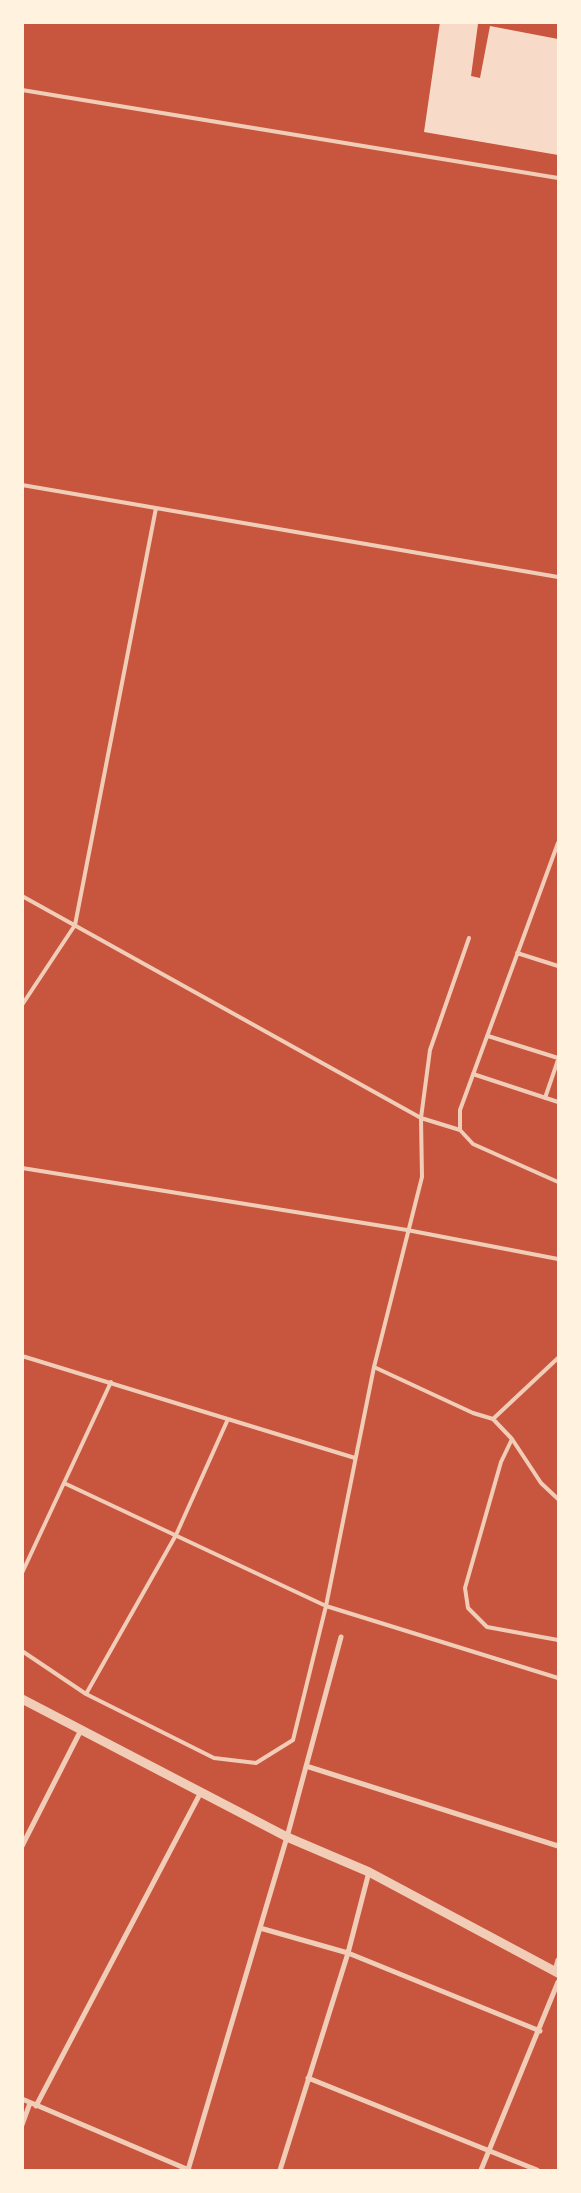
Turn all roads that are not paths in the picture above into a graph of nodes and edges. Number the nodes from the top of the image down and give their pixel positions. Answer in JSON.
{"nodes":[{"id":1,"x":22,"y":90,"type":"edge"},
{"id":2,"x":558,"y":178,"type":"edge"},
{"id":3,"x":22,"y":485,"type":"edge"},
{"id":4,"x":156,"y":508,"type":"junction"},
{"id":5,"x":558,"y":576,"type":"edge"},
{"id":6,"x":558,"y":843,"type":"edge"},
{"id":7,"x":22,"y":896,"type":"edge"},
{"id":8,"x":75,"y":924,"type":"junction"},
{"id":9,"x":469,"y":938,"type":"dead end"},
{"id":10,"x":517,"y":954,"type":"junction"},
{"id":11,"x":558,"y":966,"type":"edge"},
{"id":12,"x":22,"y":1005,"type":"edge"},
{"id":13,"x":488,"y":1036,"type":"junction"},
{"id":14,"x":558,"y":1059,"type":"edge"},
{"id":15,"x":473,"y":1074,"type":"junction"},
{"id":16,"x":545,"y":1098,"type":"junction"},
{"id":17,"x":558,"y":1102,"type":"edge"},
{"id":18,"x":421,"y":1118,"type":"junction"},
{"id":19,"x":460,"y":1130,"type":"junction"},
{"id":20,"x":22,"y":1168,"type":"edge"},
{"id":21,"x":558,"y":1182,"type":"edge"},
{"id":22,"x":407,"y":1230,"type":"junction"},
{"id":23,"x":558,"y":1259,"type":"edge"},
{"id":24,"x":22,"y":1356,"type":"edge"},
{"id":25,"x":558,"y":1358,"type":"edge"},
{"id":26,"x":374,"y":1366,"type":"junction"},
{"id":27,"x":111,"y":1382,"type":"junction"},
{"id":28,"x":228,"y":1419,"type":"junction"},
{"id":29,"x":493,"y":1419,"type":"junction"},
{"id":30,"x":512,"y":1439,"type":"junction"},
{"id":31,"x":354,"y":1458,"type":"junction"},
{"id":32,"x":64,"y":1483,"type":"junction"},
{"id":33,"x":558,"y":1499,"type":"edge"},
{"id":34,"x":176,"y":1535,"type":"junction"},
{"id":35,"x":22,"y":1573,"type":"edge"},
{"id":36,"x":326,"y":1606,"type":"junction"},
{"id":37,"x":341,"y":1637,"type":"dead end"},
{"id":38,"x":558,"y":1640,"type":"edge"},
{"id":39,"x":22,"y":1651,"type":"edge"},
{"id":40,"x":558,"y":1678,"type":"edge"},
{"id":41,"x":86,"y":1694,"type":"junction"},
{"id":42,"x":22,"y":1699,"type":"edge"},
{"id":43,"x":81,"y":1730,"type":"junction"},
{"id":44,"x":306,"y":1766,"type":"junction"},
{"id":45,"x":201,"y":1792,"type":"junction"},
{"id":46,"x":287,"y":1837,"type":"junction"},
{"id":47,"x":22,"y":1846,"type":"edge"},
{"id":48,"x":558,"y":1846,"type":"edge"},
{"id":49,"x":369,"y":1872,"type":"junction"},
{"id":50,"x":260,"y":1928,"type":"junction"},
{"id":51,"x":348,"y":1953,"type":"junction"},
{"id":52,"x":558,"y":1960,"type":"edge"},
{"id":53,"x":557,"y":1972,"type":"edge"},
{"id":54,"x":558,"y":1982,"type":"edge"},
{"id":55,"x":540,"y":2031,"type":"junction"},
{"id":56,"x":308,"y":2078,"type":"junction"},
{"id":57,"x":22,"y":2099,"type":"edge"},
{"id":58,"x":33,"y":2104,"type":"junction"},
{"id":59,"x":22,"y":2125,"type":"edge"},
{"id":60,"x":489,"y":2151,"type":"junction"},
{"id":61,"x":189,"y":2170,"type":"edge"},
{"id":62,"x":280,"y":2170,"type":"edge"},
{"id":63,"x":481,"y":2170,"type":"edge"},
{"id":64,"x":537,"y":2170,"type":"edge"}],
"edges":[{"from":1,"to":2,"type":"lane"},
{"from":3,"to":4,"type":"lane"},
{"from":4,"to":5,"type":"lane"},
{"from":4,"to":8,"type":"lane"},
{"from":6,"to":10,"type":"lane"},
{"from":7,"to":8,"type":"lane"},
{"from":8,"to":12,"type":"lane"},
{"from":8,"to":18,"type":"lane"},
{"from":9,"to":18,"type":"lane"},
{"from":10,"to":11,"type":"lane"},
{"from":10,"to":13,"type":"lane"},
{"from":13,"to":14,"type":"lane"},
{"from":13,"to":15,"type":"lane"},
{"from":14,"to":16,"type":"lane"},
{"from":15,"to":16,"type":"lane"},
{"from":15,"to":19,"type":"lane"},
{"from":16,"to":17,"type":"lane"},
{"from":18,"to":19,"type":"lane"},
{"from":18,"to":22,"type":"lane"},
{"from":19,"to":21,"type":"lane"},
{"from":20,"to":22,"type":"lane"},
{"from":22,"to":23,"type":"lane"},
{"from":22,"to":26,"type":"lane"},
{"from":24,"to":27,"type":"lane"},
{"from":25,"to":29,"type":"lane"},
{"from":26,"to":29,"type":"lane"},
{"from":26,"to":31,"type":"lane"},
{"from":27,"to":28,"type":"lane"},
{"from":27,"to":32,"type":"lane"},
{"from":28,"to":31,"type":"lane"},
{"from":28,"to":34,"type":"lane"},
{"from":29,"to":30,"type":"lane"},
{"from":30,"to":33,"type":"lane"},
{"from":30,"to":38,"type":"lane"},
{"from":31,"to":36,"type":"lane"},
{"from":32,"to":34,"type":"lane"},
{"from":32,"to":35,"type":"lane"},
{"from":34,"to":36,"type":"lane"},
{"from":34,"to":41,"type":"lane"},
{"from":36,"to":40,"type":"lane"},
{"from":36,"to":41,"type":"lane"},
{"from":37,"to":44,"type":"street"},
{"from":39,"to":41,"type":"lane"},
{"from":42,"to":43,"type":"street"},
{"from":43,"to":45,"type":"street"},
{"from":43,"to":47,"type":"street"},
{"from":44,"to":46,"type":"street"},
{"from":44,"to":48,"type":"street"},
{"from":45,"to":46,"type":"street"},
{"from":45,"to":58,"type":"street"},
{"from":46,"to":49,"type":"street"},
{"from":46,"to":50,"type":"street"},
{"from":49,"to":51,"type":"street"},
{"from":49,"to":53,"type":"street"},
{"from":50,"to":51,"type":"street"},
{"from":50,"to":61,"type":"street"},
{"from":51,"to":55,"type":"street"},
{"from":51,"to":56,"type":"street"},
{"from":52,"to":53,"type":"street"},
{"from":54,"to":55,"type":"street"},
{"from":55,"to":60,"type":"street"},
{"from":56,"to":60,"type":"street"},
{"from":56,"to":62,"type":"street"},
{"from":57,"to":58,"type":"street"},
{"from":58,"to":59,"type":"street"},
{"from":58,"to":61,"type":"street"},
{"from":60,"to":63,"type":"street"},
{"from":60,"to":64,"type":"street"}]}
